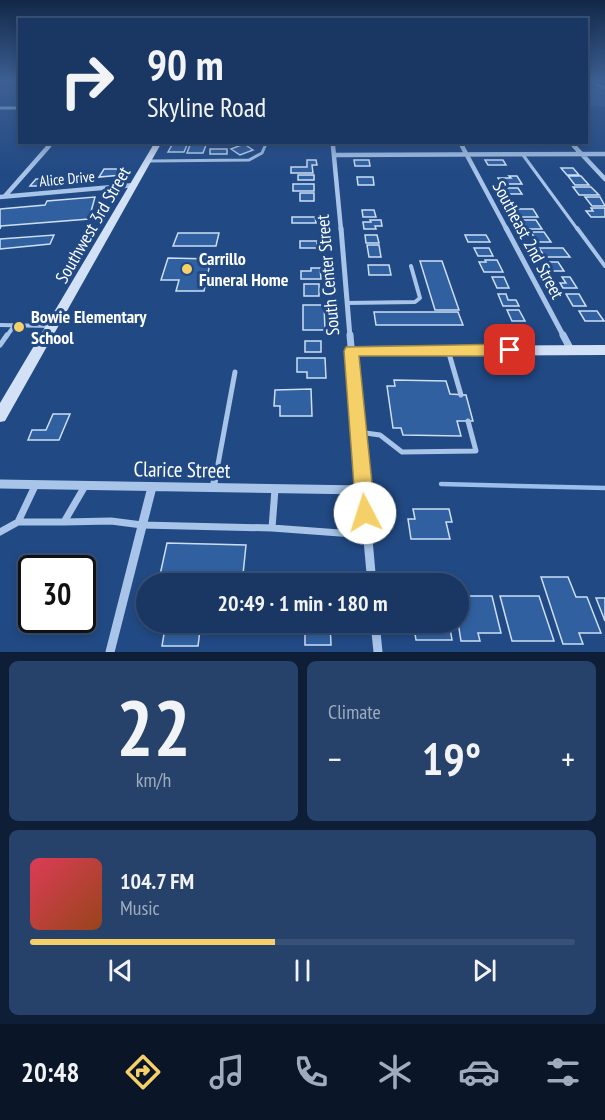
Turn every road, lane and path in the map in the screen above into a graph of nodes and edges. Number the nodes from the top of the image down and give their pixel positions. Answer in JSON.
{"nodes":[{"id":1,"x":50,"y":144,"type":"edge"},
{"id":2,"x":158,"y":144,"type":"edge"},
{"id":3,"x":266,"y":144,"type":"edge"},
{"id":4,"x":333,"y":144,"type":"edge"},
{"id":5,"x":461,"y":144,"type":"edge"},
{"id":6,"x":573,"y":144,"type":"edge"},
{"id":7,"x":582,"y":154,"type":"junction"},
{"id":8,"x":605,"y":154,"type":"edge"},
{"id":9,"x":334,"y":155,"type":"junction"},
{"id":10,"x":467,"y":155,"type":"junction"},
{"id":11,"x":523,"y":155,"type":"junction"},
{"id":12,"x":149,"y":161,"type":"junction"},
{"id":13,"x":605,"y":179,"type":"edge"},
{"id":14,"x":136,"y":185,"type":"junction"},
{"id":15,"x":2,"y":196,"type":"edge"},
{"id":16,"x":411,"y":266,"type":"dead end"},
{"id":17,"x":605,"y":266,"type":"edge"},
{"id":18,"x":347,"y":303,"type":"junction"},
{"id":19,"x":0,"y":325,"type":"edge"},
{"id":20,"x":14,"y":325,"type":"junction"},
{"id":21,"x":53,"y":326,"type":"junction"},
{"id":22,"x":0,"y":345,"type":"edge"},
{"id":23,"x":448,"y":350,"type":"junction"},
{"id":24,"x":571,"y":350,"type":"junction"},
{"id":25,"x":605,"y":350,"type":"edge"},
{"id":26,"x":351,"y":351,"type":"junction"},
{"id":27,"x":236,"y":372,"type":"dead end"},
{"id":28,"x":460,"y":395,"type":"dead end"},
{"id":29,"x":0,"y":416,"type":"edge"},
{"id":30,"x":468,"y":421,"type":"dead end"},
{"id":31,"x":358,"y":432,"type":"junction"},
{"id":32,"x":0,"y":484,"type":"edge"},
{"id":33,"x":36,"y":485,"type":"junction"},
{"id":34,"x":85,"y":486,"type":"junction"},
{"id":35,"x":152,"y":487,"type":"junction"},
{"id":36,"x":213,"y":488,"type":"junction"},
{"id":37,"x":275,"y":489,"type":"junction"},
{"id":38,"x":363,"y":490,"type":"junction"},
{"id":39,"x":18,"y":522,"type":"junction"},
{"id":40,"x":64,"y":522,"type":"junction"},
{"id":41,"x":142,"y":525,"type":"junction"},
{"id":42,"x":272,"y":528,"type":"junction"},
{"id":43,"x":0,"y":531,"type":"edge"},
{"id":44,"x":367,"y":535,"type":"junction"},
{"id":45,"x":371,"y":573,"type":"edge"},
{"id":46,"x":376,"y":633,"type":"edge"},
{"id":47,"x":110,"y":652,"type":"edge"},
{"id":48,"x":378,"y":652,"type":"edge"}],
"edges":[{"from":1,"to":15,"type":"street"},
{"from":2,"to":12,"type":"street","name":"Southwest 3rd Street"},
{"from":3,"to":12,"type":"lane"},
{"from":4,"to":9,"type":"street","name":"South Center Street"},
{"from":5,"to":10,"type":"street","name":"Southeast 2nd Street"},
{"from":6,"to":7,"type":"street"},
{"from":7,"to":8,"type":"street"},
{"from":7,"to":11,"type":"street"},
{"from":7,"to":13,"type":"street"},
{"from":9,"to":10,"type":"street"},
{"from":9,"to":18,"type":"street","name":"South Center Street"},
{"from":10,"to":11,"type":"street"},
{"from":10,"to":24,"type":"street","name":"Southeast 2nd Street"},
{"from":11,"to":17,"type":"lane"},
{"from":12,"to":14,"type":"street","name":"Southwest 3rd Street"},
{"from":14,"to":15,"type":"street","name":"Alice Drive"},
{"from":14,"to":21,"type":"street","name":"Southwest 3rd Street"},
{"from":16,"to":18,"type":"lane"},
{"from":18,"to":26,"type":"street","name":"South Center Street"},
{"from":19,"to":20,"type":"lane"},
{"from":20,"to":21,"type":"lane"},
{"from":20,"to":22,"type":"lane"},
{"from":21,"to":29,"type":"street","name":"Southwest 3rd Street"},
{"from":23,"to":24,"type":"street"},
{"from":23,"to":26,"type":"street"},
{"from":23,"to":28,"type":"lane"},
{"from":24,"to":25,"type":"street"},
{"from":26,"to":31,"type":"street","name":"South Center Street"},
{"from":27,"to":36,"type":"lane"},
{"from":30,"to":31,"type":"lane"},
{"from":31,"to":38,"type":"street","name":"South Center Street"},
{"from":32,"to":33,"type":"street","name":"Clarice Street"},
{"from":33,"to":34,"type":"street","name":"Clarice Street"},
{"from":33,"to":39,"type":"lane"},
{"from":34,"to":35,"type":"street","name":"Clarice Street"},
{"from":34,"to":40,"type":"lane"},
{"from":35,"to":36,"type":"street","name":"Clarice Street"},
{"from":35,"to":41,"type":"street"},
{"from":36,"to":37,"type":"street","name":"Clarice Street"},
{"from":37,"to":38,"type":"street","name":"Clarice Street"},
{"from":37,"to":42,"type":"lane"},
{"from":38,"to":44,"type":"street","name":"South Center Street"},
{"from":39,"to":40,"type":"lane"},
{"from":39,"to":43,"type":"lane"},
{"from":40,"to":41,"type":"lane"},
{"from":41,"to":42,"type":"lane"},
{"from":41,"to":47,"type":"street"},
{"from":42,"to":44,"type":"lane"},
{"from":44,"to":45,"type":"street","name":"South Center Street"},
{"from":46,"to":48,"type":"street"}]}
